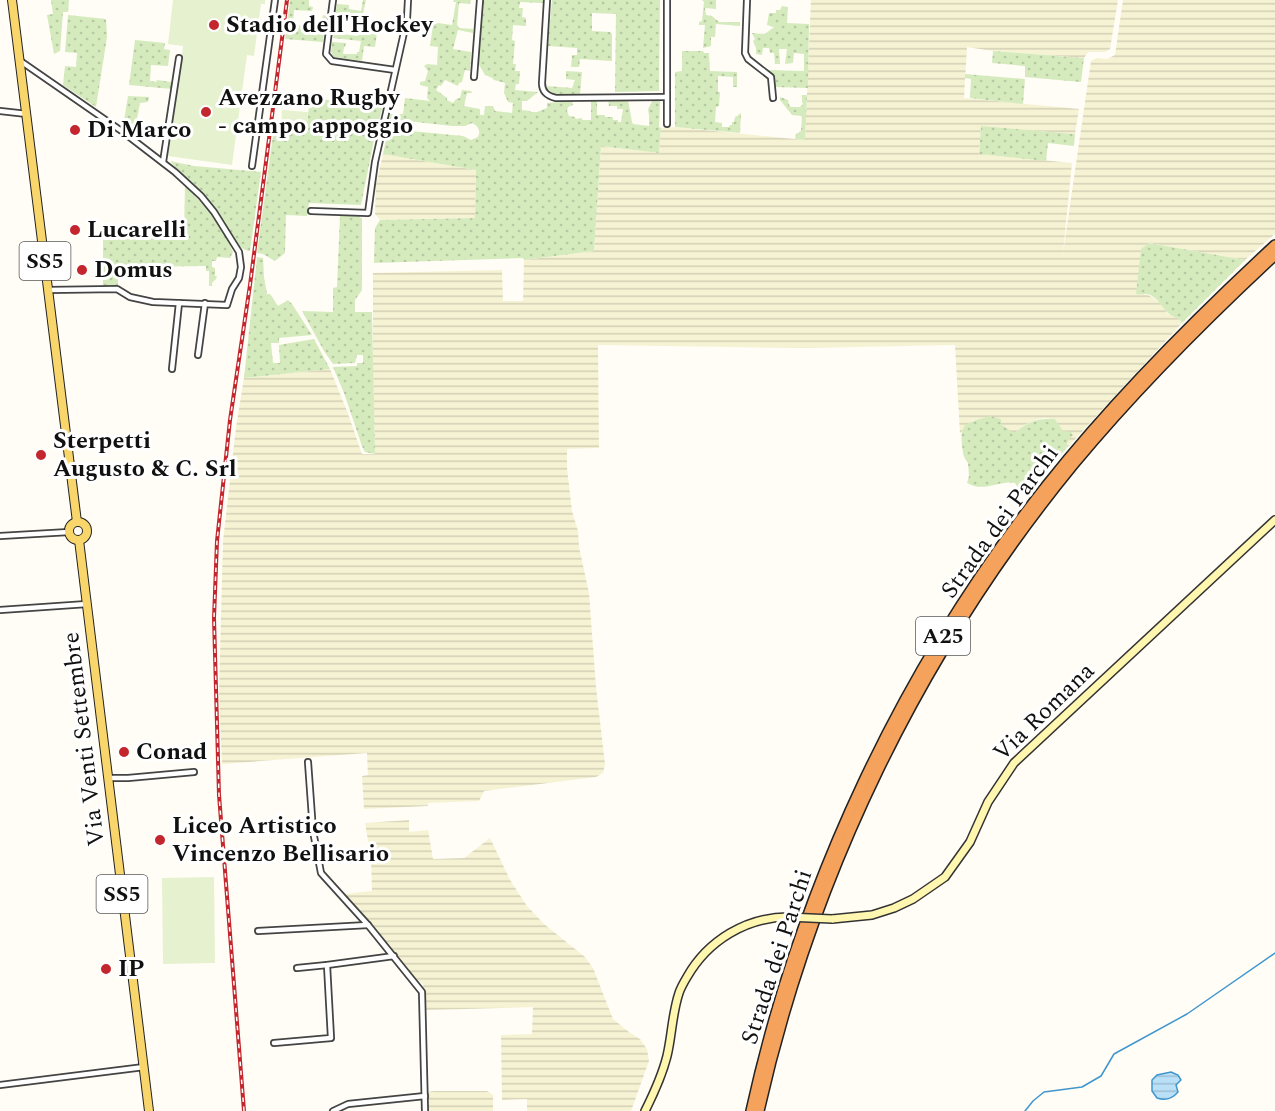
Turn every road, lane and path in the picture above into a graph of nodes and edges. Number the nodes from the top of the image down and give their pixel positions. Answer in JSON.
{"nodes":[{"id":1,"x":12,"y":0,"type":"edge"},
{"id":2,"x":275,"y":0,"type":"edge"},
{"id":3,"x":333,"y":0,"type":"edge"},
{"id":4,"x":408,"y":0,"type":"edge"},
{"id":5,"x":480,"y":0,"type":"edge"},
{"id":6,"x":547,"y":0,"type":"edge"},
{"id":7,"x":667,"y":0,"type":"edge"},
{"id":8,"x":747,"y":0,"type":"edge"},
{"id":9,"x":179,"y":58,"type":"dead end"},
{"id":10,"x":19,"y":60,"type":"junction"},
{"id":11,"x":395,"y":70,"type":"junction"},
{"id":12,"x":474,"y":77,"type":"dead end"},
{"id":13,"x":666,"y":97,"type":"junction"},
{"id":14,"x":773,"y":98,"type":"dead end"},
{"id":15,"x":0,"y":111,"type":"edge"},
{"id":16,"x":27,"y":114,"type":"junction"},
{"id":17,"x":667,"y":124,"type":"dead end"},
{"id":18,"x":164,"y":162,"type":"junction"},
{"id":19,"x":252,"y":165,"type":"dead end"},
{"id":20,"x":311,"y":211,"type":"dead end"},
{"id":21,"x":1275,"y":245,"type":"edge"},
{"id":22,"x":1275,"y":255,"type":"edge"},
{"id":23,"x":48,"y":290,"type":"junction"},
{"id":24,"x":179,"y":303,"type":"junction"},
{"id":25,"x":205,"y":303,"type":"junction"},
{"id":26,"x":198,"y":354,"type":"dead end"},
{"id":27,"x":172,"y":369,"type":"dead end"},
{"id":28,"x":1275,"y":520,"type":"edge"},
{"id":29,"x":77,"y":522,"type":"junction"},
{"id":30,"x":69,"y":532,"type":"junction"},
{"id":31,"x":0,"y":536,"type":"edge"},
{"id":32,"x":79,"y":540,"type":"junction"},
{"id":33,"x":87,"y":604,"type":"junction"},
{"id":34,"x":0,"y":610,"type":"edge"},
{"id":35,"x":308,"y":762,"type":"dead end"},
{"id":36,"x":194,"y":772,"type":"dead end"},
{"id":37,"x":108,"y":778,"type":"junction"},
{"id":38,"x":368,"y":925,"type":"junction"},
{"id":39,"x":258,"y":931,"type":"dead end"},
{"id":40,"x":394,"y":955,"type":"junction"},
{"id":41,"x":327,"y":965,"type":"junction"},
{"id":42,"x":297,"y":968,"type":"dead end"},
{"id":43,"x":274,"y":1043,"type":"dead end"},
{"id":44,"x":144,"y":1067,"type":"junction"},
{"id":45,"x":0,"y":1085,"type":"edge"},
{"id":46,"x":425,"y":1096,"type":"junction"},
{"id":47,"x":149,"y":1111,"type":"edge"},
{"id":48,"x":333,"y":1111,"type":"edge"},
{"id":49,"x":425,"y":1111,"type":"edge"},
{"id":50,"x":645,"y":1111,"type":"edge"},
{"id":51,"x":751,"y":1111,"type":"edge"},
{"id":52,"x":759,"y":1111,"type":"edge"}],
"edges":[{"from":1,"to":10,"type":"main road","number":"SS5"},
{"from":2,"to":19,"type":"street"},
{"from":3,"to":11,"type":"street"},
{"from":4,"to":11,"type":"street"},
{"from":5,"to":12,"type":"street"},
{"from":6,"to":13,"type":"street"},
{"from":7,"to":13,"type":"street"},
{"from":8,"to":14,"type":"street"},
{"from":9,"to":18,"type":"street"},
{"from":10,"to":16,"type":"main road","number":"SS5"},
{"from":10,"to":18,"type":"street"},
{"from":11,"to":20,"type":"street"},
{"from":13,"to":17,"type":"street"},
{"from":15,"to":16,"type":"street"},
{"from":16,"to":23,"type":"main road","number":"SS5"},
{"from":18,"to":25,"type":"street"},
{"from":21,"to":51,"type":"highway","name":"Strada dei Parchi","number":"A25"},
{"from":22,"to":52,"type":"highway","name":"Strada dei Parchi","number":"A25"},
{"from":23,"to":24,"type":"street"},
{"from":23,"to":29,"type":"main road","number":"SS5"},
{"from":24,"to":25,"type":"street"},
{"from":24,"to":27,"type":"street"},
{"from":25,"to":26,"type":"street"},
{"from":28,"to":50,"type":"main road","name":"Via Romana","bridge":true},
{"from":29,"to":30,"type":"main road"},
{"from":29,"to":32,"type":"main road","number":"SS5"},
{"from":30,"to":31,"type":"street"},
{"from":30,"to":32,"type":"main road"},
{"from":32,"to":33,"type":"main road","name":"Via Venti Settembre","number":"SS5"},
{"from":33,"to":34,"type":"street"},
{"from":33,"to":37,"type":"main road","name":"Via Venti Settembre","number":"SS5"},
{"from":35,"to":38,"type":"street"},
{"from":36,"to":37,"type":"street"},
{"from":37,"to":44,"type":"main road","name":"Via Venti Settembre","number":"SS5"},
{"from":38,"to":39,"type":"street"},
{"from":38,"to":40,"type":"street"},
{"from":40,"to":41,"type":"street"},
{"from":40,"to":46,"type":"street"},
{"from":41,"to":42,"type":"street"},
{"from":41,"to":43,"type":"street"},
{"from":44,"to":45,"type":"street"},
{"from":44,"to":47,"type":"main road","name":"Via Venti Settembre","number":"SS5"},
{"from":46,"to":48,"type":"street"},
{"from":46,"to":49,"type":"street"}]}
